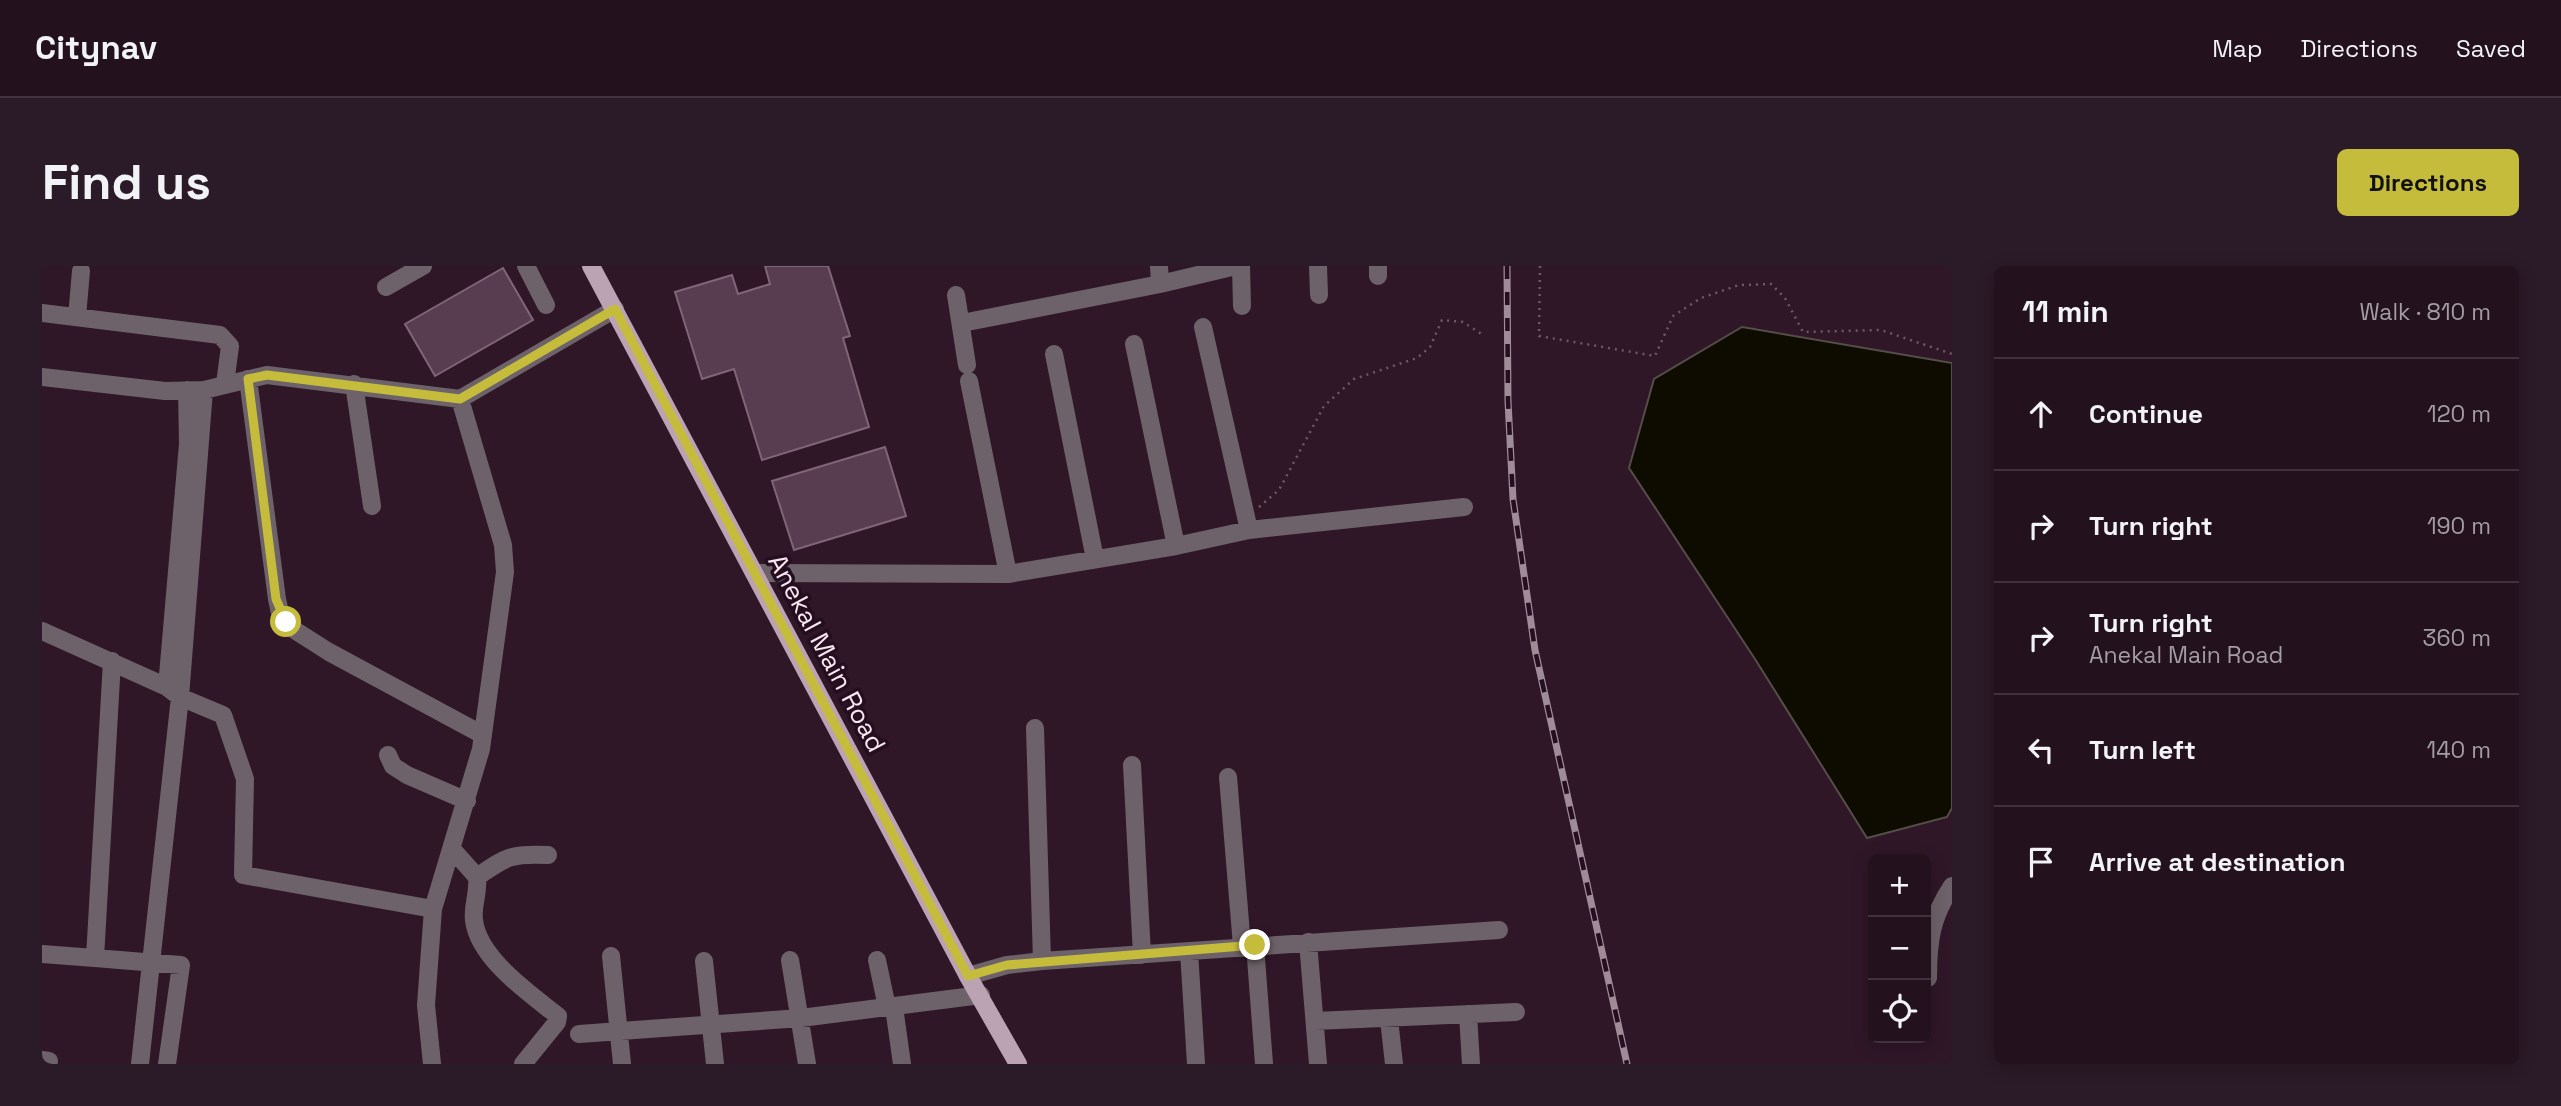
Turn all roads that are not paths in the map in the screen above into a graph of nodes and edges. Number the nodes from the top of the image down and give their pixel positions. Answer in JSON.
{"nodes":[{"id":1,"x":423,"y":266,"type":"edge"},
{"id":2,"x":526,"y":266,"type":"edge"},
{"id":3,"x":591,"y":266,"type":"edge"},
{"id":4,"x":1238,"y":266,"type":"edge"},
{"id":5,"x":1318,"y":266,"type":"edge"},
{"id":6,"x":81,"y":271,"type":"dead end"},
{"id":7,"x":1160,"y":275,"type":"edge"},
{"id":8,"x":386,"y":287,"type":"dead end"},
{"id":9,"x":956,"y":295,"type":"dead end"},
{"id":10,"x":1319,"y":295,"type":"dead end"},
{"id":11,"x":546,"y":305,"type":"dead end"},
{"id":12,"x":1242,"y":306,"type":"dead end"},
{"id":13,"x":615,"y":309,"type":"junction"},
{"id":14,"x":42,"y":313,"type":"edge"},
{"id":15,"x":76,"y":317,"type":"junction"},
{"id":16,"x":962,"y":323,"type":"junction"},
{"id":17,"x":1203,"y":327,"type":"dead end"},
{"id":18,"x":1134,"y":344,"type":"dead end"},
{"id":19,"x":1054,"y":354,"type":"dead end"},
{"id":20,"x":42,"y":377,"type":"edge"},
{"id":21,"x":248,"y":379,"type":"junction"},
{"id":22,"x":225,"y":384,"type":"junction"},
{"id":23,"x":354,"y":384,"type":"junction"},
{"id":24,"x":195,"y":390,"type":"junction"},
{"id":25,"x":460,"y":399,"type":"junction"},
{"id":26,"x":372,"y":506,"type":"dead end"},
{"id":27,"x":1464,"y":507,"type":"dead end"},
{"id":28,"x":1247,"y":524,"type":"junction"},
{"id":29,"x":1176,"y":546,"type":"junction"},
{"id":30,"x":1095,"y":559,"type":"junction"},
{"id":31,"x":754,"y":573,"type":"junction"},
{"id":32,"x":1008,"y":574,"type":"junction"},
{"id":33,"x":42,"y":631,"type":"edge"},
{"id":34,"x":112,"y":661,"type":"junction"},
{"id":35,"x":174,"y":692,"type":"junction"},
{"id":36,"x":1035,"y":728,"type":"dead end"},
{"id":37,"x":483,"y":735,"type":"junction"},
{"id":38,"x":388,"y":755,"type":"dead end"},
{"id":39,"x":1132,"y":765,"type":"dead end"},
{"id":40,"x":1228,"y":777,"type":"dead end"},
{"id":41,"x":467,"y":801,"type":"junction"},
{"id":42,"x":452,"y":849,"type":"junction"},
{"id":43,"x":548,"y":855,"type":"dead end"},
{"id":44,"x":477,"y":877,"type":"junction"},
{"id":45,"x":1952,"y":886,"type":"edge"},
{"id":46,"x":433,"y":909,"type":"junction"},
{"id":47,"x":1499,"y":930,"type":"dead end"},
{"id":48,"x":1931,"y":930,"type":"edge"},
{"id":49,"x":1308,"y":942,"type":"junction"},
{"id":50,"x":1249,"y":946,"type":"junction"},
{"id":51,"x":1189,"y":951,"type":"junction"},
{"id":52,"x":42,"y":954,"type":"edge"},
{"id":53,"x":1142,"y":955,"type":"junction"},
{"id":54,"x":611,"y":956,"type":"dead end"},
{"id":55,"x":95,"y":958,"type":"junction"},
{"id":56,"x":790,"y":960,"type":"dead end"},
{"id":57,"x":877,"y":960,"type":"dead end"},
{"id":58,"x":704,"y":961,"type":"dead end"},
{"id":59,"x":1042,"y":961,"type":"junction"},
{"id":60,"x":152,"y":962,"type":"junction"},
{"id":61,"x":968,"y":976,"type":"junction"},
{"id":62,"x":981,"y":995,"type":"junction"},
{"id":63,"x":890,"y":1007,"type":"junction"},
{"id":64,"x":1516,"y":1012,"type":"dead end"},
{"id":65,"x":1468,"y":1014,"type":"junction"},
{"id":66,"x":801,"y":1018,"type":"junction"},
{"id":67,"x":1390,"y":1019,"type":"junction"},
{"id":68,"x":1315,"y":1021,"type":"junction"},
{"id":69,"x":709,"y":1025,"type":"junction"},
{"id":70,"x":617,"y":1032,"type":"junction"},
{"id":71,"x":579,"y":1034,"type":"dead end"},
{"id":72,"x":140,"y":1064,"type":"edge"},
{"id":73,"x":167,"y":1064,"type":"edge"},
{"id":74,"x":432,"y":1064,"type":"edge"},
{"id":75,"x":523,"y":1064,"type":"edge"},
{"id":76,"x":622,"y":1064,"type":"edge"},
{"id":77,"x":715,"y":1064,"type":"edge"},
{"id":78,"x":807,"y":1064,"type":"edge"},
{"id":79,"x":902,"y":1064,"type":"edge"},
{"id":80,"x":1018,"y":1064,"type":"edge"},
{"id":81,"x":1196,"y":1064,"type":"edge"},
{"id":82,"x":1264,"y":1064,"type":"edge"},
{"id":83,"x":1318,"y":1064,"type":"edge"},
{"id":84,"x":1394,"y":1064,"type":"edge"},
{"id":85,"x":1471,"y":1064,"type":"edge"}],
"edges":[{"from":1,"to":8,"type":"street"},
{"from":2,"to":11,"type":"street"},
{"from":3,"to":13,"type":"main road","name":"Anekal Main Road"},
{"from":4,"to":7,"type":"street"},
{"from":4,"to":12,"type":"street"},
{"from":5,"to":10,"type":"street"},
{"from":6,"to":15,"type":"street"},
{"from":7,"to":16,"type":"street"},
{"from":9,"to":16,"type":"street"},
{"from":13,"to":25,"type":"street"},
{"from":13,"to":31,"type":"main road","name":"Anekal Main Road"},
{"from":14,"to":15,"type":"street"},
{"from":15,"to":22,"type":"street"},
{"from":16,"to":32,"type":"street"},
{"from":17,"to":28,"type":"street"},
{"from":18,"to":29,"type":"street"},
{"from":19,"to":30,"type":"street"},
{"from":20,"to":24,"type":"street"},
{"from":21,"to":22,"type":"street"},
{"from":21,"to":23,"type":"street"},
{"from":21,"to":37,"type":"street"},
{"from":22,"to":24,"type":"street"},
{"from":23,"to":25,"type":"street"},
{"from":23,"to":26,"type":"street"},
{"from":24,"to":35,"type":"street"},
{"from":25,"to":37,"type":"street"},
{"from":27,"to":28,"type":"street"},
{"from":28,"to":29,"type":"street"},
{"from":29,"to":30,"type":"street"},
{"from":30,"to":32,"type":"street"},
{"from":31,"to":32,"type":"street"},
{"from":31,"to":61,"type":"main road","name":"Anekal Main Road"},
{"from":33,"to":34,"type":"street"},
{"from":34,"to":35,"type":"street"},
{"from":34,"to":55,"type":"street"},
{"from":35,"to":46,"type":"street"},
{"from":35,"to":60,"type":"street"},
{"from":36,"to":59,"type":"street"},
{"from":37,"to":41,"type":"street"},
{"from":38,"to":41,"type":"street"},
{"from":39,"to":53,"type":"street"},
{"from":40,"to":50,"type":"street"},
{"from":41,"to":42,"type":"street"},
{"from":42,"to":44,"type":"street"},
{"from":42,"to":46,"type":"street"},
{"from":43,"to":44,"type":"street"},
{"from":44,"to":75,"type":"street"},
{"from":45,"to":48,"type":"street"},
{"from":46,"to":74,"type":"street"},
{"from":47,"to":49,"type":"street"},
{"from":49,"to":50,"type":"street"},
{"from":49,"to":68,"type":"street"},
{"from":50,"to":51,"type":"street"},
{"from":50,"to":82,"type":"street"},
{"from":51,"to":53,"type":"street"},
{"from":51,"to":81,"type":"street"},
{"from":52,"to":55,"type":"street"},
{"from":53,"to":59,"type":"street"},
{"from":54,"to":70,"type":"street"},
{"from":55,"to":60,"type":"street"},
{"from":56,"to":66,"type":"street"},
{"from":57,"to":63,"type":"street"},
{"from":58,"to":69,"type":"street"},
{"from":59,"to":61,"type":"street"},
{"from":60,"to":72,"type":"street"},
{"from":60,"to":73,"type":"street"},
{"from":61,"to":62,"type":"main road","name":"Anekal Main Road"},
{"from":62,"to":63,"type":"street"},
{"from":62,"to":80,"type":"main road","name":"Anekal Main Road"},
{"from":63,"to":66,"type":"street"},
{"from":63,"to":79,"type":"street"},
{"from":64,"to":65,"type":"street"},
{"from":65,"to":67,"type":"street"},
{"from":65,"to":85,"type":"street"},
{"from":66,"to":69,"type":"street"},
{"from":66,"to":78,"type":"street"},
{"from":67,"to":68,"type":"street"},
{"from":67,"to":84,"type":"street"},
{"from":68,"to":83,"type":"street"},
{"from":69,"to":70,"type":"street"},
{"from":69,"to":77,"type":"street"},
{"from":70,"to":71,"type":"street"},
{"from":70,"to":76,"type":"street"}]}
